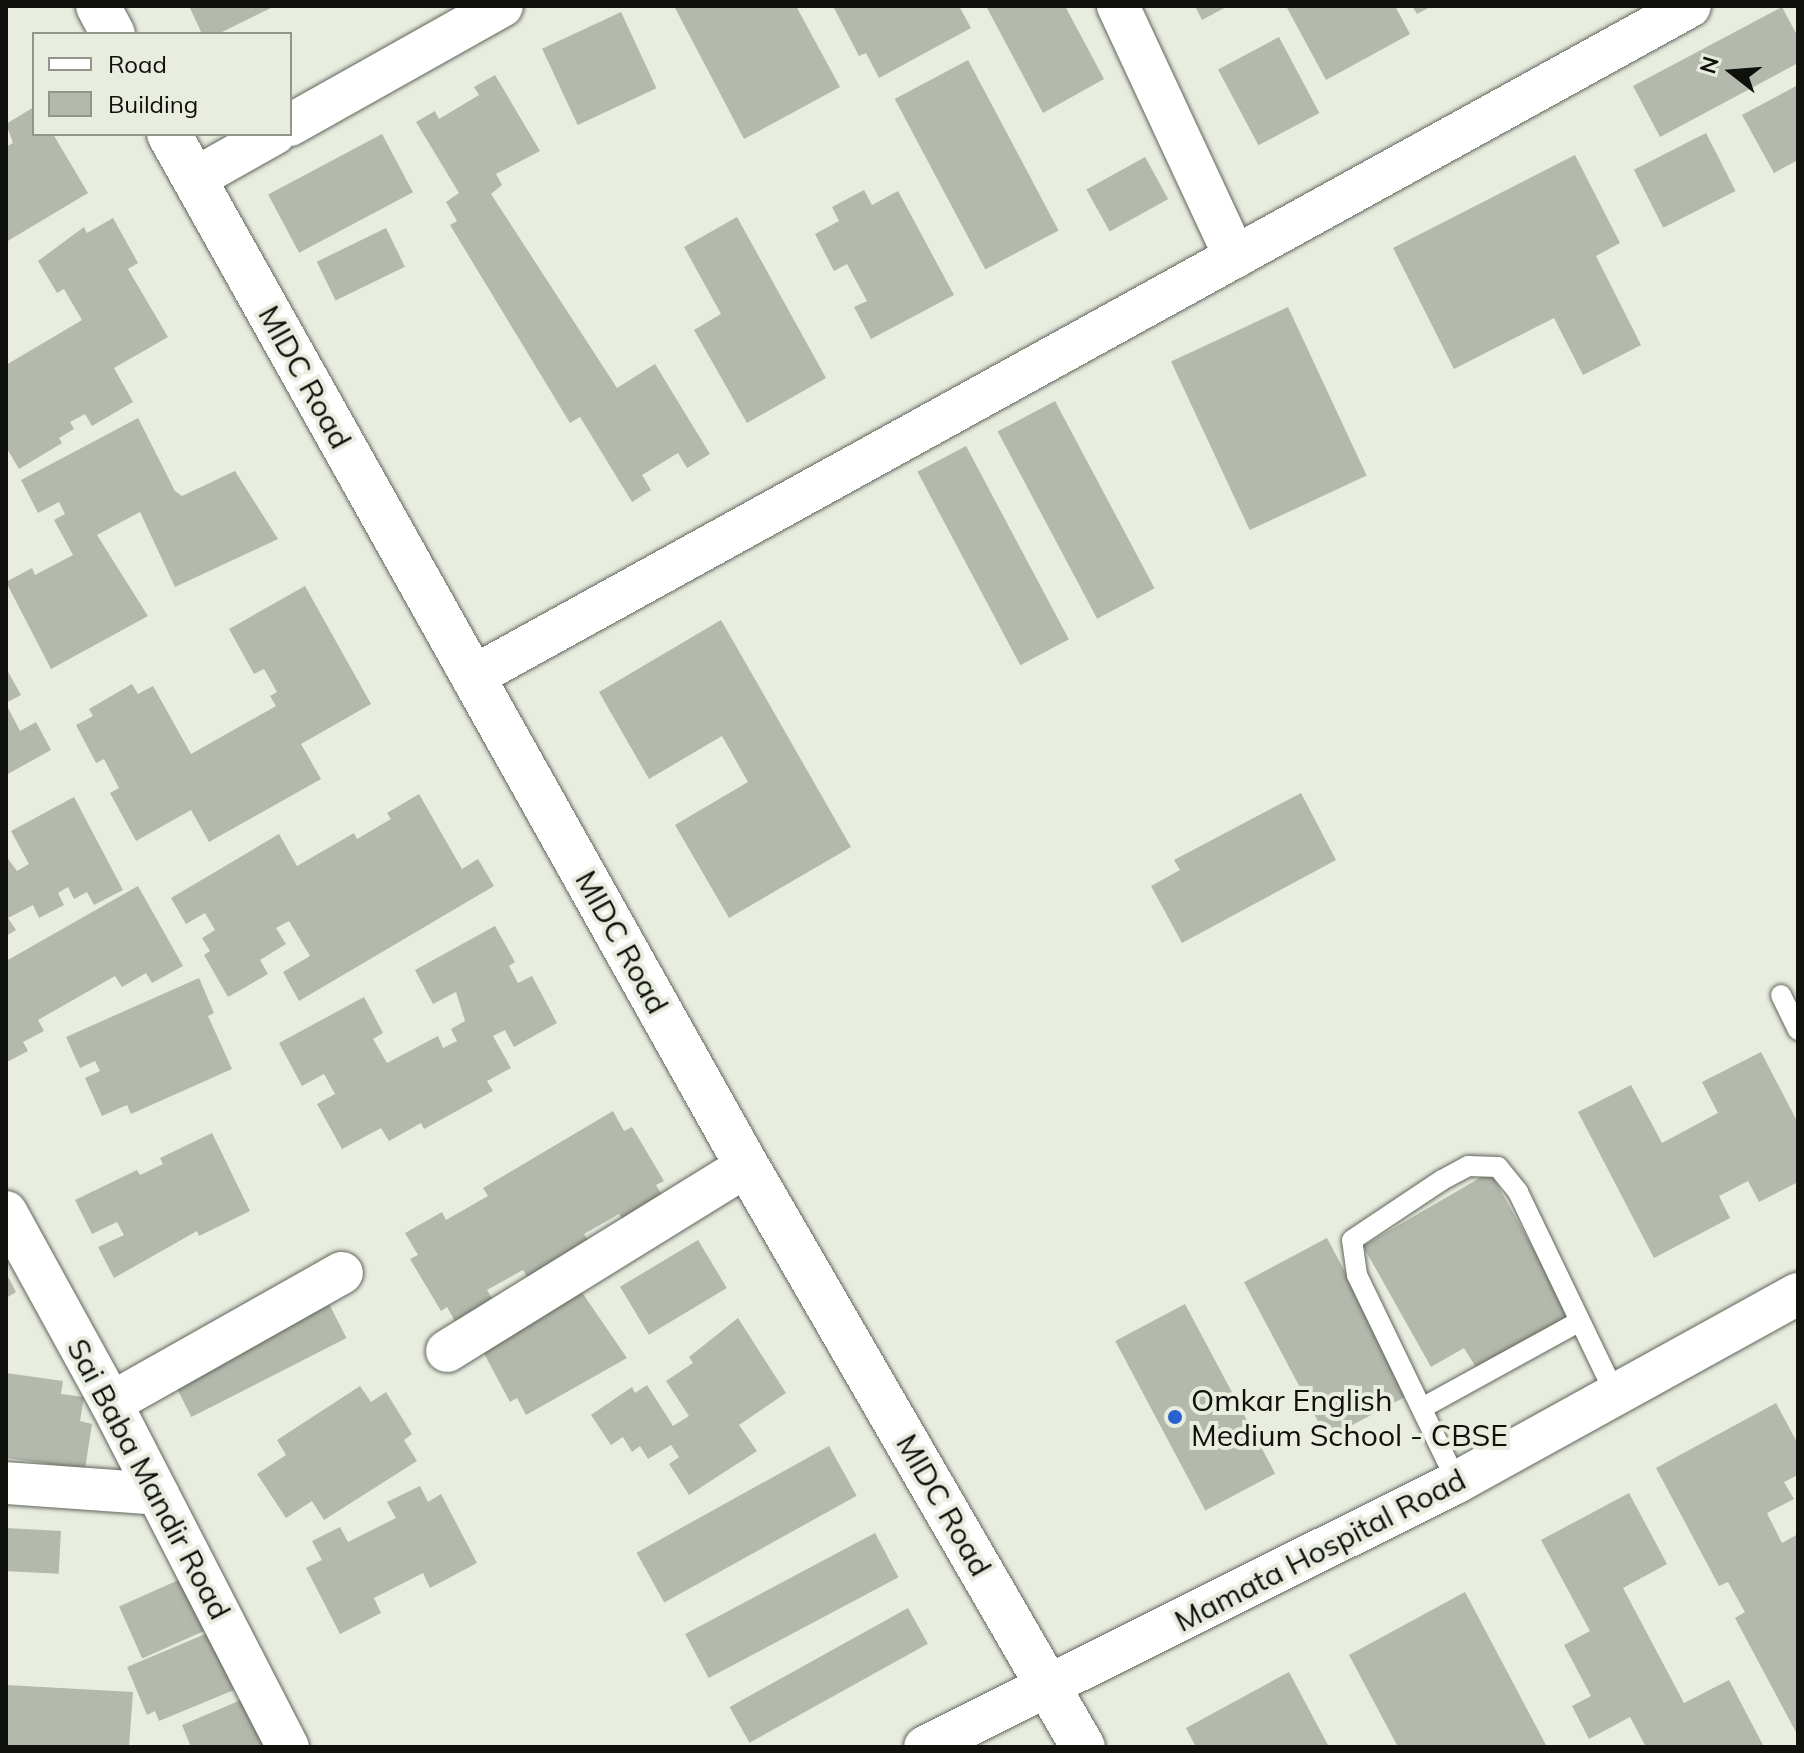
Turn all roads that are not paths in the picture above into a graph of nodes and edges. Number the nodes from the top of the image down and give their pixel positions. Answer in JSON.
{"nodes":[{"id":1,"x":98,"y":6,"type":"edge"},
{"id":2,"x":502,"y":6,"type":"edge"},
{"id":3,"x":1118,"y":6,"type":"edge"},
{"id":4,"x":1690,"y":6,"type":"edge"},
{"id":5,"x":112,"y":32,"type":"edge"},
{"id":6,"x":292,"y":124,"type":"edge"},
{"id":7,"x":170,"y":136,"type":"edge"},
{"id":8,"x":270,"y":136,"type":"edge"},
{"id":9,"x":194,"y":179,"type":"junction"},
{"id":10,"x":1235,"y":257,"type":"junction"},
{"id":11,"x":474,"y":676,"type":"junction"},
{"id":12,"x":1781,"y":995,"type":"dead end"},
{"id":13,"x":1798,"y":1030,"type":"edge"},
{"id":14,"x":747,"y":1166,"type":"junction"},
{"id":15,"x":6,"y":1212,"type":"edge"},
{"id":16,"x":342,"y":1273,"type":"dead end"},
{"id":17,"x":1798,"y":1294,"type":"edge"},
{"id":18,"x":1580,"y":1321,"type":"junction"},
{"id":19,"x":447,"y":1351,"type":"dead end"},
{"id":20,"x":1615,"y":1394,"type":"junction"},
{"id":21,"x":111,"y":1403,"type":"junction"},
{"id":22,"x":1422,"y":1408,"type":"junction"},
{"id":23,"x":1457,"y":1482,"type":"junction"},
{"id":24,"x":6,"y":1483,"type":"edge"},
{"id":25,"x":158,"y":1494,"type":"junction"},
{"id":26,"x":1049,"y":1685,"type":"junction"},
{"id":27,"x":288,"y":1747,"type":"edge"},
{"id":28,"x":925,"y":1747,"type":"edge"},
{"id":29,"x":1083,"y":1747,"type":"edge"}],
"edges":[{"from":1,"to":5,"type":"street"},
{"from":2,"to":6,"type":"street"},
{"from":3,"to":10,"type":"street"},
{"from":4,"to":10,"type":"street"},
{"from":7,"to":9,"type":"street","name":"MIDC Road"},
{"from":8,"to":9,"type":"street"},
{"from":9,"to":11,"type":"street","name":"MIDC Road"},
{"from":10,"to":11,"type":"street"},
{"from":11,"to":14,"type":"street","name":"MIDC Road"},
{"from":12,"to":13,"type":"lane"},
{"from":14,"to":19,"type":"street"},
{"from":14,"to":26,"type":"street","name":"MIDC Road"},
{"from":15,"to":21,"type":"street","name":"Sai Baba Mandir Road"},
{"from":16,"to":21,"type":"street"},
{"from":17,"to":20,"type":"street","name":"Mamata Hospital Road"},
{"from":18,"to":20,"type":"lane"},
{"from":18,"to":22,"type":"lane"},
{"from":18,"to":22,"type":"lane"},
{"from":20,"to":23,"type":"street","name":"Mamata Hospital Road"},
{"from":21,"to":25,"type":"street","name":"Sai Baba Mandir Road"},
{"from":22,"to":23,"type":"lane"},
{"from":23,"to":26,"type":"street","name":"Mamata Hospital Road"},
{"from":24,"to":25,"type":"street"},
{"from":25,"to":27,"type":"street","name":"Sai Baba Mandir Road"},
{"from":26,"to":28,"type":"street","name":"Mamata Hospital Road"},
{"from":26,"to":29,"type":"street","name":"MIDC Road"}]}
